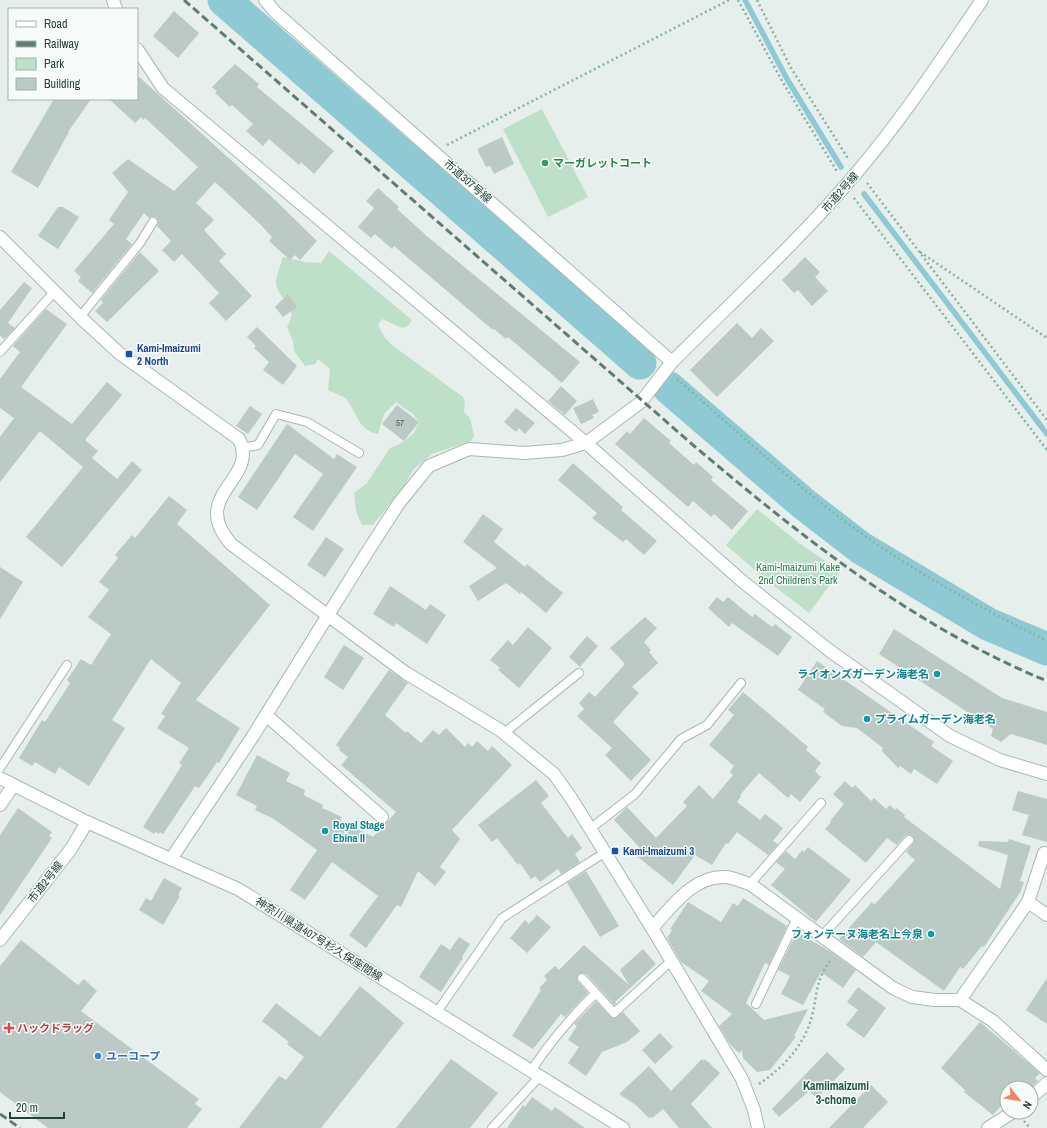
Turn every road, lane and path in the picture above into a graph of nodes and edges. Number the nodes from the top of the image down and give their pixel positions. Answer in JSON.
{"nodes":[{"id":1,"x":265,"y":0,"type":"edge"},
{"id":2,"x":729,"y":0,"type":"edge"},
{"id":3,"x":738,"y":0,"type":"edge"},
{"id":4,"x":756,"y":0,"type":"edge"},
{"id":5,"x":982,"y":0,"type":"edge"},
{"id":6,"x":138,"y":50,"type":"edge"},
{"id":7,"x":434,"y":151,"type":"junction"},
{"id":8,"x":858,"y":171,"type":"junction"},
{"id":9,"x":840,"y":175,"type":"dead end"},
{"id":10,"x":845,"y":186,"type":"junction"},
{"id":11,"x":153,"y":222,"type":"dead end"},
{"id":12,"x":0,"y":237,"type":"edge"},
{"id":13,"x":916,"y":250,"type":"junction"},
{"id":14,"x":55,"y":291,"type":"junction"},
{"id":15,"x":80,"y":317,"type":"junction"},
{"id":16,"x":1047,"y":338,"type":"edge"},
{"id":17,"x":0,"y":352,"type":"edge"},
{"id":18,"x":669,"y":365,"type":"junction"},
{"id":19,"x":1047,"y":420,"type":"edge"},
{"id":20,"x":586,"y":443,"type":"junction"},
{"id":21,"x":243,"y":448,"type":"junction"},
{"id":22,"x":1047,"y":450,"type":"edge"},
{"id":23,"x":360,"y":453,"type":"dead end"},
{"id":24,"x":329,"y":615,"type":"junction"},
{"id":25,"x":1047,"y":641,"type":"edge"},
{"id":26,"x":66,"y":666,"type":"dead end"},
{"id":27,"x":580,"y":673,"type":"dead end"},
{"id":28,"x":740,"y":683,"type":"dead end"},
{"id":29,"x":266,"y":715,"type":"junction"},
{"id":30,"x":504,"y":733,"type":"junction"},
{"id":31,"x":0,"y":768,"type":"edge"},
{"id":32,"x":1047,"y":774,"type":"edge"},
{"id":33,"x":0,"y":778,"type":"edge"},
{"id":34,"x":13,"y":786,"type":"junction"},
{"id":35,"x":821,"y":803,"type":"dead end"},
{"id":36,"x":0,"y":805,"type":"edge"},
{"id":37,"x":382,"y":817,"type":"dead end"},
{"id":38,"x":87,"y":822,"type":"junction"},
{"id":39,"x":590,"y":829,"type":"junction"},
{"id":40,"x":908,"y":840,"type":"dead end"},
{"id":41,"x":604,"y":853,"type":"junction"},
{"id":42,"x":1047,"y":854,"type":"edge"},
{"id":43,"x":171,"y":859,"type":"junction"},
{"id":44,"x":750,"y":884,"type":"junction"},
{"id":45,"x":1028,"y":902,"type":"junction"},
{"id":46,"x":1047,"y":915,"type":"edge"},
{"id":47,"x":797,"y":918,"type":"junction"},
{"id":48,"x":652,"y":928,"type":"junction"},
{"id":49,"x":822,"y":936,"type":"junction"},
{"id":50,"x":0,"y":940,"type":"edge"},
{"id":51,"x":839,"y":949,"type":"junction"},
{"id":52,"x":671,"y":961,"type":"junction"},
{"id":53,"x":582,"y":978,"type":"dead end"},
{"id":54,"x":596,"y":993,"type":"junction"},
{"id":55,"x":960,"y":1000,"type":"junction"},
{"id":56,"x":756,"y":1004,"type":"dead end"},
{"id":57,"x":437,"y":1012,"type":"junction"},
{"id":58,"x":1047,"y":1070,"type":"edge"},
{"id":59,"x":536,"y":1073,"type":"junction"},
{"id":60,"x":1047,"y":1083,"type":"edge"},
{"id":61,"x":1039,"y":1090,"type":"edge"},
{"id":62,"x":747,"y":1091,"type":"junction"},
{"id":63,"x":1000,"y":1120,"type":"edge"},
{"id":64,"x":492,"y":1128,"type":"edge"},
{"id":65,"x":623,"y":1128,"type":"edge"},
{"id":66,"x":758,"y":1128,"type":"edge"},
{"id":67,"x":988,"y":1128,"type":"edge"}],
"edges":[{"from":1,"to":7,"type":"street","name":"市道307号線"},
{"from":2,"to":7,"type":"path"},
{"from":3,"to":9,"type":"path"},
{"from":4,"to":8,"type":"path"},
{"from":5,"to":8,"type":"street","name":"市道2号線"},
{"from":6,"to":20,"type":"street"},
{"from":7,"to":18,"type":"street","name":"市道307号線"},
{"from":8,"to":10,"type":"street","name":"市道2号線"},
{"from":8,"to":13,"type":"path"},
{"from":10,"to":18,"type":"street","name":"市道2号線"},
{"from":10,"to":22,"type":"path"},
{"from":11,"to":15,"type":"lane"},
{"from":12,"to":14,"type":"street"},
{"from":13,"to":16,"type":"path"},
{"from":13,"to":19,"type":"path"},
{"from":14,"to":15,"type":"street"},
{"from":14,"to":17,"type":"lane"},
{"from":15,"to":21,"type":"street"},
{"from":18,"to":20,"type":"street","name":"市道2号線"},
{"from":18,"to":25,"type":"path"},
{"from":20,"to":24,"type":"street"},
{"from":20,"to":32,"type":"street"},
{"from":21,"to":23,"type":"lane"},
{"from":21,"to":24,"type":"street"},
{"from":24,"to":29,"type":"street"},
{"from":24,"to":30,"type":"street"},
{"from":26,"to":31,"type":"lane"},
{"from":27,"to":30,"type":"lane"},
{"from":28,"to":39,"type":"lane"},
{"from":29,"to":37,"type":"street"},
{"from":29,"to":43,"type":"street"},
{"from":30,"to":39,"type":"street"},
{"from":33,"to":34,"type":"street","name":"神奈川県道407号杉久保座間線"},
{"from":34,"to":36,"type":"street"},
{"from":34,"to":38,"type":"street","name":"神奈川県道407号杉久保座間線"},
{"from":35,"to":44,"type":"lane"},
{"from":38,"to":43,"type":"street","name":"神奈川県道407号杉久保座間線"},
{"from":38,"to":50,"type":"street","name":"市道2号線"},
{"from":39,"to":41,"type":"street"},
{"from":40,"to":49,"type":"lane"},
{"from":41,"to":48,"type":"street"},
{"from":41,"to":57,"type":"lane"},
{"from":42,"to":45,"type":"street"},
{"from":43,"to":57,"type":"street","name":"神奈川県道407号杉久保座間線"},
{"from":44,"to":47,"type":"street"},
{"from":44,"to":48,"type":"street"},
{"from":45,"to":46,"type":"street"},
{"from":45,"to":55,"type":"street"},
{"from":47,"to":49,"type":"street"},
{"from":47,"to":56,"type":"lane"},
{"from":48,"to":52,"type":"street"},
{"from":49,"to":51,"type":"street"},
{"from":51,"to":55,"type":"street"},
{"from":51,"to":62,"type":"path"},
{"from":52,"to":54,"type":"lane"},
{"from":52,"to":62,"type":"street"},
{"from":53,"to":54,"type":"lane"},
{"from":54,"to":59,"type":"lane"},
{"from":55,"to":58,"type":"street"},
{"from":57,"to":59,"type":"street","name":"神奈川県道407号杉久保座間線"},
{"from":59,"to":64,"type":"lane"},
{"from":59,"to":65,"type":"street","name":"神奈川県道407号杉久保座間線"},
{"from":60,"to":61,"type":"street"},
{"from":62,"to":66,"type":"street"},
{"from":63,"to":67,"type":"street"}]}
